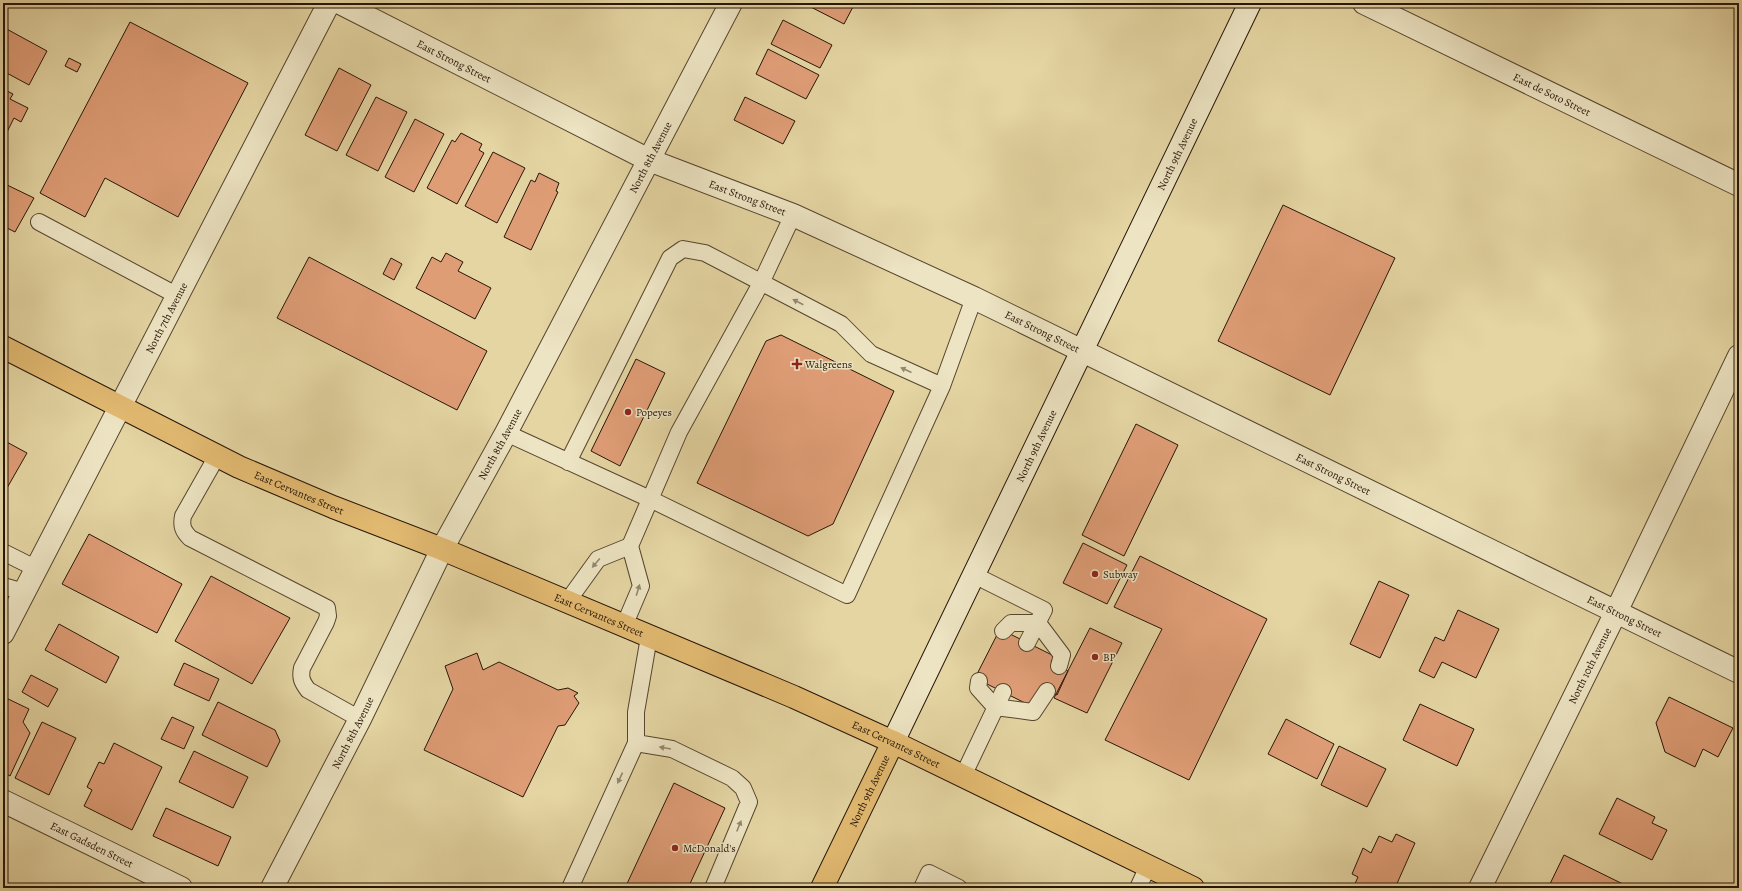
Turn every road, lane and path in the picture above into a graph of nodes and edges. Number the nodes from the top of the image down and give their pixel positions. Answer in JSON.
{"nodes":[{"id":1,"x":329,"y":3,"type":"edge"},
{"id":2,"x":340,"y":3,"type":"edge"},
{"id":3,"x":731,"y":3,"type":"edge"},
{"id":4,"x":1250,"y":3,"type":"edge"},
{"id":5,"x":1364,"y":3,"type":"edge"},
{"id":6,"x":650,"y":160,"type":"junction"},
{"id":7,"x":1739,"y":185,"type":"edge"},
{"id":8,"x":793,"y":215,"type":"junction"},
{"id":9,"x":39,"y":222,"type":"dead end"},
{"id":10,"x":761,"y":283,"type":"junction"},
{"id":11,"x":178,"y":296,"type":"junction"},
{"id":12,"x":974,"y":298,"type":"junction"},
{"id":13,"x":3,"y":347,"type":"edge"},
{"id":14,"x":1083,"y":351,"type":"junction"},
{"id":15,"x":1739,"y":356,"type":"edge"},
{"id":16,"x":942,"y":386,"type":"junction"},
{"id":17,"x":120,"y":408,"type":"junction"},
{"id":18,"x":506,"y":433,"type":"junction"},
{"id":19,"x":217,"y":456,"type":"junction"},
{"id":20,"x":568,"y":462,"type":"junction"},
{"id":21,"x":650,"y":498,"type":"junction"},
{"id":22,"x":630,"y":546,"type":"junction"},
{"id":23,"x":442,"y":549,"type":"junction"},
{"id":24,"x":3,"y":552,"type":"edge"},
{"id":25,"x":37,"y":569,"type":"junction"},
{"id":26,"x":974,"y":575,"type":"junction"},
{"id":27,"x":3,"y":586,"type":"edge"},
{"id":28,"x":24,"y":592,"type":"junction"},
{"id":29,"x":567,"y":602,"type":"junction"},
{"id":30,"x":1616,"y":612,"type":"junction"},
{"id":31,"x":1038,"y":623,"type":"junction"},
{"id":32,"x":624,"y":626,"type":"junction"},
{"id":33,"x":1003,"y":631,"type":"dead end"},
{"id":34,"x":3,"y":633,"type":"edge"},
{"id":35,"x":649,"y":637,"type":"junction"},
{"id":36,"x":1027,"y":643,"type":"dead end"},
{"id":37,"x":1059,"y":666,"type":"dead end"},
{"id":38,"x":1739,"y":672,"type":"edge"},
{"id":39,"x":979,"y":681,"type":"dead end"},
{"id":40,"x":1047,"y":691,"type":"dead end"},
{"id":41,"x":1003,"y":692,"type":"dead end"},
{"id":42,"x":995,"y":707,"type":"junction"},
{"id":43,"x":360,"y":719,"type":"junction"},
{"id":44,"x":893,"y":742,"type":"junction"},
{"id":45,"x":636,"y":743,"type":"junction"},
{"id":46,"x":963,"y":776,"type":"junction"},
{"id":47,"x":3,"y":801,"type":"edge"},
{"id":48,"x":1148,"y":866,"type":"junction"},
{"id":49,"x":181,"y":888,"type":"edge"},
{"id":50,"x":272,"y":888,"type":"edge"},
{"id":51,"x":570,"y":888,"type":"edge"},
{"id":52,"x":713,"y":888,"type":"edge"},
{"id":53,"x":822,"y":888,"type":"edge"},
{"id":54,"x":922,"y":888,"type":"edge"},
{"id":55,"x":959,"y":888,"type":"edge"},
{"id":56,"x":1138,"y":888,"type":"edge"},
{"id":57,"x":1193,"y":888,"type":"edge"},
{"id":58,"x":1480,"y":888,"type":"edge"}],
"edges":[{"from":1,"to":11,"type":"street","name":"North 7th Avenue"},
{"from":2,"to":6,"type":"street","name":"East Strong Street"},
{"from":3,"to":6,"type":"street","name":"North 8th Avenue"},
{"from":4,"to":14,"type":"street","name":"North 9th Avenue"},
{"from":5,"to":7,"type":"street","name":"East de Soto Street"},
{"from":6,"to":8,"type":"street","name":"East Strong Street"},
{"from":6,"to":18,"type":"street","name":"North 8th Avenue"},
{"from":8,"to":10,"type":"lane"},
{"from":8,"to":12,"type":"street","name":"East Strong Street"},
{"from":9,"to":11,"type":"lane"},
{"from":16,"to":10,"type":"lane","one_way":true},
{"from":10,"to":20,"type":"lane"},
{"from":10,"to":21,"type":"lane"},
{"from":11,"to":17,"type":"street","name":"North 7th Avenue"},
{"from":12,"to":14,"type":"street","name":"East Strong Street"},
{"from":12,"to":16,"type":"lane"},
{"from":13,"to":17,"type":"main road","name":"East Cervantes Street"},
{"from":14,"to":26,"type":"street","name":"North 9th Avenue"},
{"from":14,"to":30,"type":"street","name":"East Strong Street"},
{"from":15,"to":30,"type":"street","name":"North 10th Avenue"},
{"from":16,"to":21,"type":"lane"},
{"from":17,"to":19,"type":"main road","name":"East Cervantes Street"},
{"from":17,"to":25,"type":"street","name":"North 7th Avenue"},
{"from":18,"to":20,"type":"lane"},
{"from":18,"to":23,"type":"street","name":"North 8th Avenue"},
{"from":19,"to":23,"type":"main road","name":"East Cervantes Street"},
{"from":19,"to":43,"type":"lane"},
{"from":20,"to":21,"type":"lane"},
{"from":21,"to":22,"type":"lane"},
{"from":22,"to":29,"type":"lane","one_way":true},
{"from":32,"to":22,"type":"lane","one_way":true},
{"from":23,"to":29,"type":"main road","name":"East Cervantes Street"},
{"from":23,"to":43,"type":"street","name":"North 8th Avenue"},
{"from":24,"to":25,"type":"lane"},
{"from":25,"to":28,"type":"street","name":"North 7th Avenue"},
{"from":26,"to":31,"type":"lane"},
{"from":26,"to":44,"type":"street","name":"North 9th Avenue"},
{"from":27,"to":28,"type":"lane"},
{"from":28,"to":34,"type":"street","name":"North 7th Avenue"},
{"from":29,"to":32,"type":"main road","name":"East Cervantes Street"},
{"from":30,"to":38,"type":"street","name":"East Strong Street"},
{"from":30,"to":58,"type":"street","name":"North 10th Avenue"},
{"from":31,"to":33,"type":"lane"},
{"from":31,"to":36,"type":"lane"},
{"from":31,"to":37,"type":"lane"},
{"from":32,"to":35,"type":"main road","name":"East Cervantes Street"},
{"from":35,"to":44,"type":"main road","name":"East Cervantes Street"},
{"from":35,"to":45,"type":"lane"},
{"from":39,"to":42,"type":"lane"},
{"from":40,"to":42,"type":"lane"},
{"from":41,"to":42,"type":"lane"},
{"from":42,"to":46,"type":"lane"},
{"from":43,"to":50,"type":"street","name":"North 8th Avenue"},
{"from":44,"to":46,"type":"main road","name":"East Cervantes Street"},
{"from":44,"to":53,"type":"main road","name":"North 9th Avenue"},
{"from":45,"to":51,"type":"lane","one_way":true},
{"from":52,"to":45,"type":"lane","one_way":true},
{"from":46,"to":48,"type":"main road","name":"East Cervantes Street"},
{"from":47,"to":49,"type":"street","name":"East Gadsden Street"},
{"from":48,"to":56,"type":"lane"},
{"from":48,"to":57,"type":"main road","name":"East Cervantes Street"},
{"from":54,"to":55,"type":"lane"}]}
